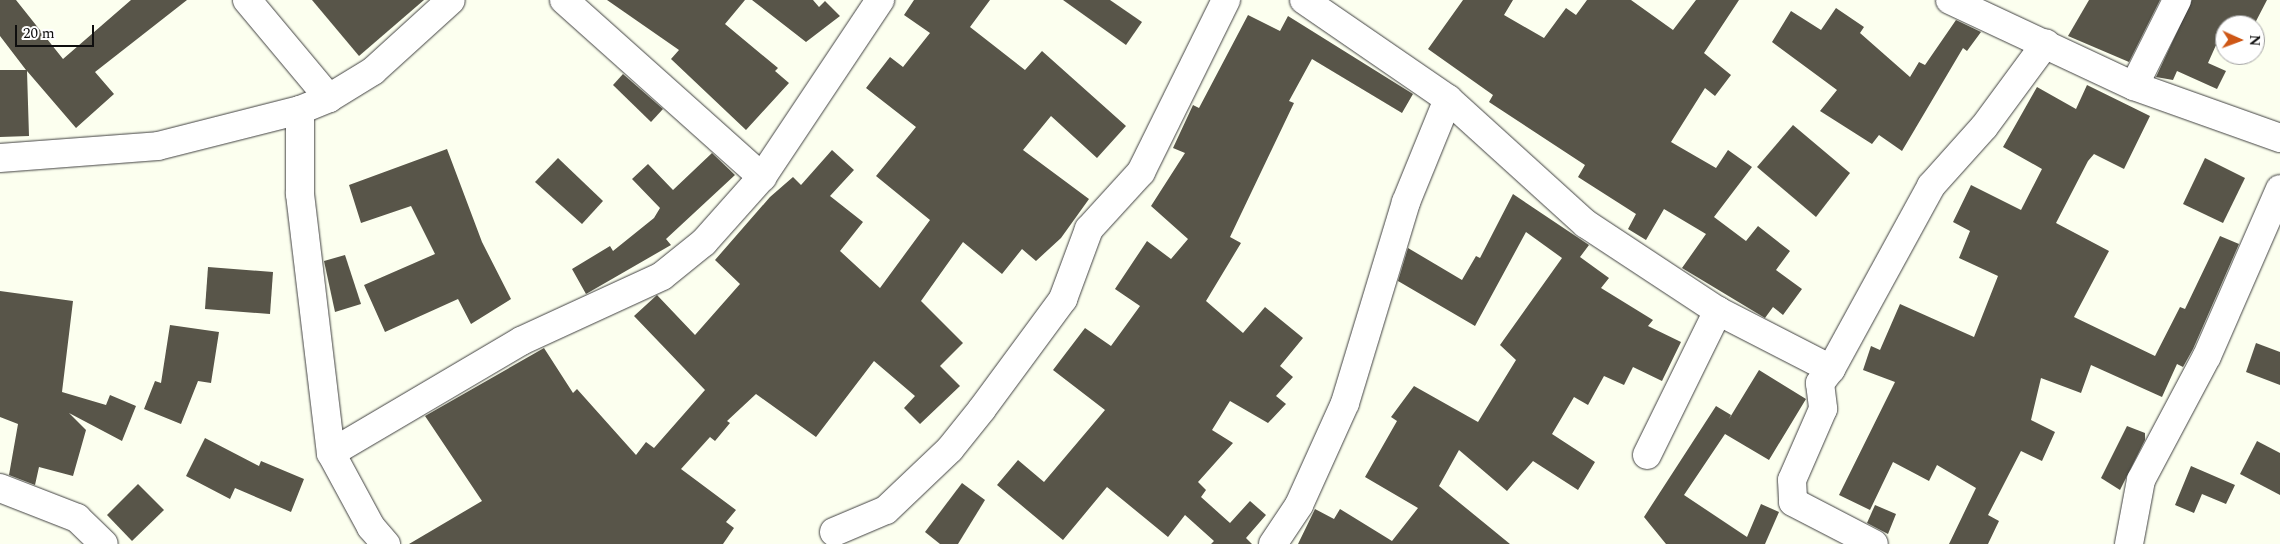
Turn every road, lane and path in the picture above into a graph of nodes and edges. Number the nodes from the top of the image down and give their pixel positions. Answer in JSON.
{"nodes":[{"id":1,"x":246,"y":0,"type":"edge"},
{"id":2,"x":451,"y":0,"type":"edge"},
{"id":3,"x":564,"y":0,"type":"edge"},
{"id":4,"x":880,"y":0,"type":"edge"},
{"id":5,"x":1226,"y":0,"type":"edge"},
{"id":6,"x":1304,"y":0,"type":"edge"},
{"id":7,"x":1950,"y":0,"type":"edge"},
{"id":8,"x":2177,"y":0,"type":"edge"},
{"id":9,"x":2046,"y":43,"type":"junction"},
{"id":10,"x":2134,"y":86,"type":"junction"},
{"id":11,"x":329,"y":98,"type":"junction"},
{"id":12,"x":1448,"y":99,"type":"junction"},
{"id":13,"x":300,"y":110,"type":"junction"},
{"id":14,"x":2280,"y":138,"type":"edge"},
{"id":15,"x":0,"y":158,"type":"edge"},
{"id":16,"x":762,"y":177,"type":"junction"},
{"id":17,"x":2280,"y":189,"type":"edge"},
{"id":18,"x":1718,"y":310,"type":"junction"},
{"id":19,"x":1831,"y":369,"type":"junction"},
{"id":20,"x":331,"y":453,"type":"junction"},
{"id":21,"x":1647,"y":456,"type":"dead end"},
{"id":22,"x":0,"y":488,"type":"edge"},
{"id":23,"x":834,"y":532,"type":"dead end"},
{"id":24,"x":104,"y":544,"type":"edge"},
{"id":25,"x":386,"y":544,"type":"edge"},
{"id":26,"x":1272,"y":544,"type":"edge"},
{"id":27,"x":1874,"y":544,"type":"edge"},
{"id":28,"x":2129,"y":544,"type":"edge"}],
"edges":[{"from":1,"to":11,"type":"street"},
{"from":2,"to":11,"type":"street"},
{"from":3,"to":16,"type":"street"},
{"from":4,"to":16,"type":"street"},
{"from":5,"to":23,"type":"street"},
{"from":6,"to":12,"type":"street"},
{"from":7,"to":9,"type":"street"},
{"from":8,"to":10,"type":"street"},
{"from":9,"to":10,"type":"street"},
{"from":9,"to":19,"type":"street"},
{"from":10,"to":14,"type":"street"},
{"from":11,"to":13,"type":"street"},
{"from":12,"to":18,"type":"street"},
{"from":12,"to":26,"type":"street"},
{"from":13,"to":15,"type":"street"},
{"from":13,"to":20,"type":"street"},
{"from":16,"to":20,"type":"street"},
{"from":17,"to":28,"type":"street"},
{"from":18,"to":19,"type":"street"},
{"from":18,"to":21,"type":"street"},
{"from":19,"to":27,"type":"street"},
{"from":20,"to":25,"type":"street"},
{"from":22,"to":24,"type":"street"}]}
